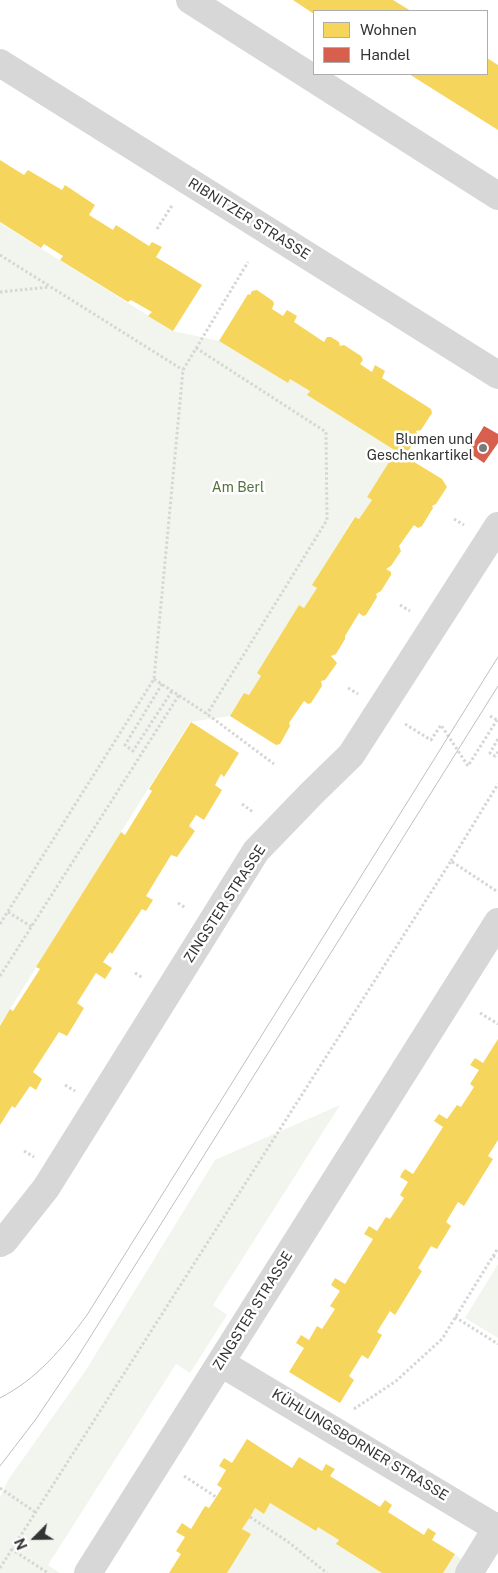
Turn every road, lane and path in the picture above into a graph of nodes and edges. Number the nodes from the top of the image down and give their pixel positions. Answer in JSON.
{"nodes":[{"id":1,"x":190,"y":0,"type":"edge"},
{"id":2,"x":0,"y":63,"type":"edge"},
{"id":3,"x":498,"y":196,"type":"edge"},
{"id":4,"x":0,"y":255,"type":"edge"},
{"id":5,"x":248,"y":262,"type":"dead end"},
{"id":6,"x":49,"y":287,"type":"junction"},
{"id":7,"x":0,"y":292,"type":"edge"},
{"id":8,"x":196,"y":348,"type":"junction"},
{"id":9,"x":183,"y":370,"type":"junction"},
{"id":10,"x":498,"y":375,"type":"edge"},
{"id":11,"x":498,"y":526,"type":"edge"},
{"id":12,"x":154,"y":679,"type":"junction"},
{"id":13,"x":162,"y":684,"type":"junction"},
{"id":14,"x":348,"y":688,"type":"dead end"},
{"id":15,"x":172,"y":691,"type":"junction"},
{"id":16,"x":179,"y":695,"type":"junction"},
{"id":17,"x":381,"y":708,"type":"junction"},
{"id":18,"x":207,"y":714,"type":"junction"},
{"id":19,"x":490,"y":716,"type":"dead end"},
{"id":20,"x":498,"y":720,"type":"edge"},
{"id":21,"x":498,"y":739,"type":"edge"},
{"id":22,"x":498,"y":752,"type":"edge"},
{"id":23,"x":274,"y":764,"type":"dead end"},
{"id":24,"x":498,"y":784,"type":"edge"},
{"id":25,"x":450,"y":861,"type":"junction"},
{"id":26,"x":498,"y":892,"type":"edge"},
{"id":27,"x":8,"y":912,"type":"junction"},
{"id":28,"x":498,"y":922,"type":"edge"},
{"id":29,"x":0,"y":924,"type":"edge"},
{"id":30,"x":32,"y":927,"type":"junction"},
{"id":31,"x":0,"y":976,"type":"edge"},
{"id":32,"x":480,"y":1013,"type":"dead end"},
{"id":33,"x":498,"y":1024,"type":"edge"},
{"id":34,"x":0,"y":1243,"type":"edge"},
{"id":35,"x":498,"y":1248,"type":"edge"},
{"id":36,"x":493,"y":1256,"type":"junction"},
{"id":37,"x":498,"y":1258,"type":"edge"},
{"id":38,"x":455,"y":1317,"type":"junction"},
{"id":39,"x":498,"y":1344,"type":"edge"},
{"id":40,"x":221,"y":1363,"type":"junction"},
{"id":41,"x":340,"y":1433,"type":"junction"},
{"id":42,"x":184,"y":1476,"type":"dead end"},
{"id":43,"x":0,"y":1488,"type":"edge"},
{"id":44,"x":216,"y":1497,"type":"dead end"},
{"id":45,"x":35,"y":1512,"type":"junction"},
{"id":46,"x":250,"y":1517,"type":"dead end"},
{"id":47,"x":498,"y":1528,"type":"edge"},
{"id":48,"x":12,"y":1549,"type":"junction"},
{"id":49,"x":0,"y":1568,"type":"edge"},
{"id":50,"x":48,"y":1573,"type":"edge"},
{"id":51,"x":88,"y":1573,"type":"edge"},
{"id":52,"x":327,"y":1573,"type":"edge"},
{"id":53,"x":470,"y":1573,"type":"edge"}],
"edges":[{"from":1,"to":3,"type":"street"},
{"from":2,"to":10,"type":"street","name":"RIBNITZER STRASSE"},
{"from":4,"to":6,"type":"path"},
{"from":5,"to":8,"type":"path"},
{"from":6,"to":7,"type":"path"},
{"from":6,"to":9,"type":"path"},
{"from":8,"to":9,"type":"path"},
{"from":8,"to":18,"type":"path"},
{"from":9,"to":12,"type":"path"},
{"from":11,"to":17,"type":"street","name":"ZINGSTER STRASSE"},
{"from":12,"to":13,"type":"path"},
{"from":12,"to":27,"type":"path"},
{"from":13,"to":15,"type":"path"},
{"from":13,"to":15,"type":"path"},
{"from":14,"to":17,"type":"path"},
{"from":15,"to":16,"type":"path"},
{"from":16,"to":18,"type":"path"},
{"from":16,"to":30,"type":"path"},
{"from":17,"to":20,"type":"path"},
{"from":17,"to":34,"type":"street","name":"ZINGSTER STRASSE"},
{"from":18,"to":23,"type":"path"},
{"from":19,"to":20,"type":"path"},
{"from":21,"to":22,"type":"path"},
{"from":24,"to":25,"type":"path"},
{"from":25,"to":26,"type":"path"},
{"from":25,"to":45,"type":"path"},
{"from":27,"to":29,"type":"path"},
{"from":27,"to":30,"type":"path"},
{"from":28,"to":40,"type":"street","name":"ZINGSTER STRASSE"},
{"from":30,"to":31,"type":"path"},
{"from":32,"to":33,"type":"path"},
{"from":35,"to":36,"type":"path"},
{"from":36,"to":37,"type":"path"},
{"from":36,"to":38,"type":"path"},
{"from":38,"to":39,"type":"path"},
{"from":38,"to":41,"type":"path"},
{"from":40,"to":41,"type":"street","name":"KÜHLUNGSBORNER STRASSE"},
{"from":40,"to":51,"type":"street","name":"ZINGSTER STRASSE"},
{"from":41,"to":47,"type":"street","name":"KÜHLUNGSBORNER STRASSE"},
{"from":42,"to":44,"type":"path"},
{"from":43,"to":45,"type":"path"},
{"from":45,"to":48,"type":"path"},
{"from":46,"to":52,"type":"path"},
{"from":47,"to":53,"type":"street"},
{"from":48,"to":49,"type":"path"},
{"from":48,"to":50,"type":"path"}]}
